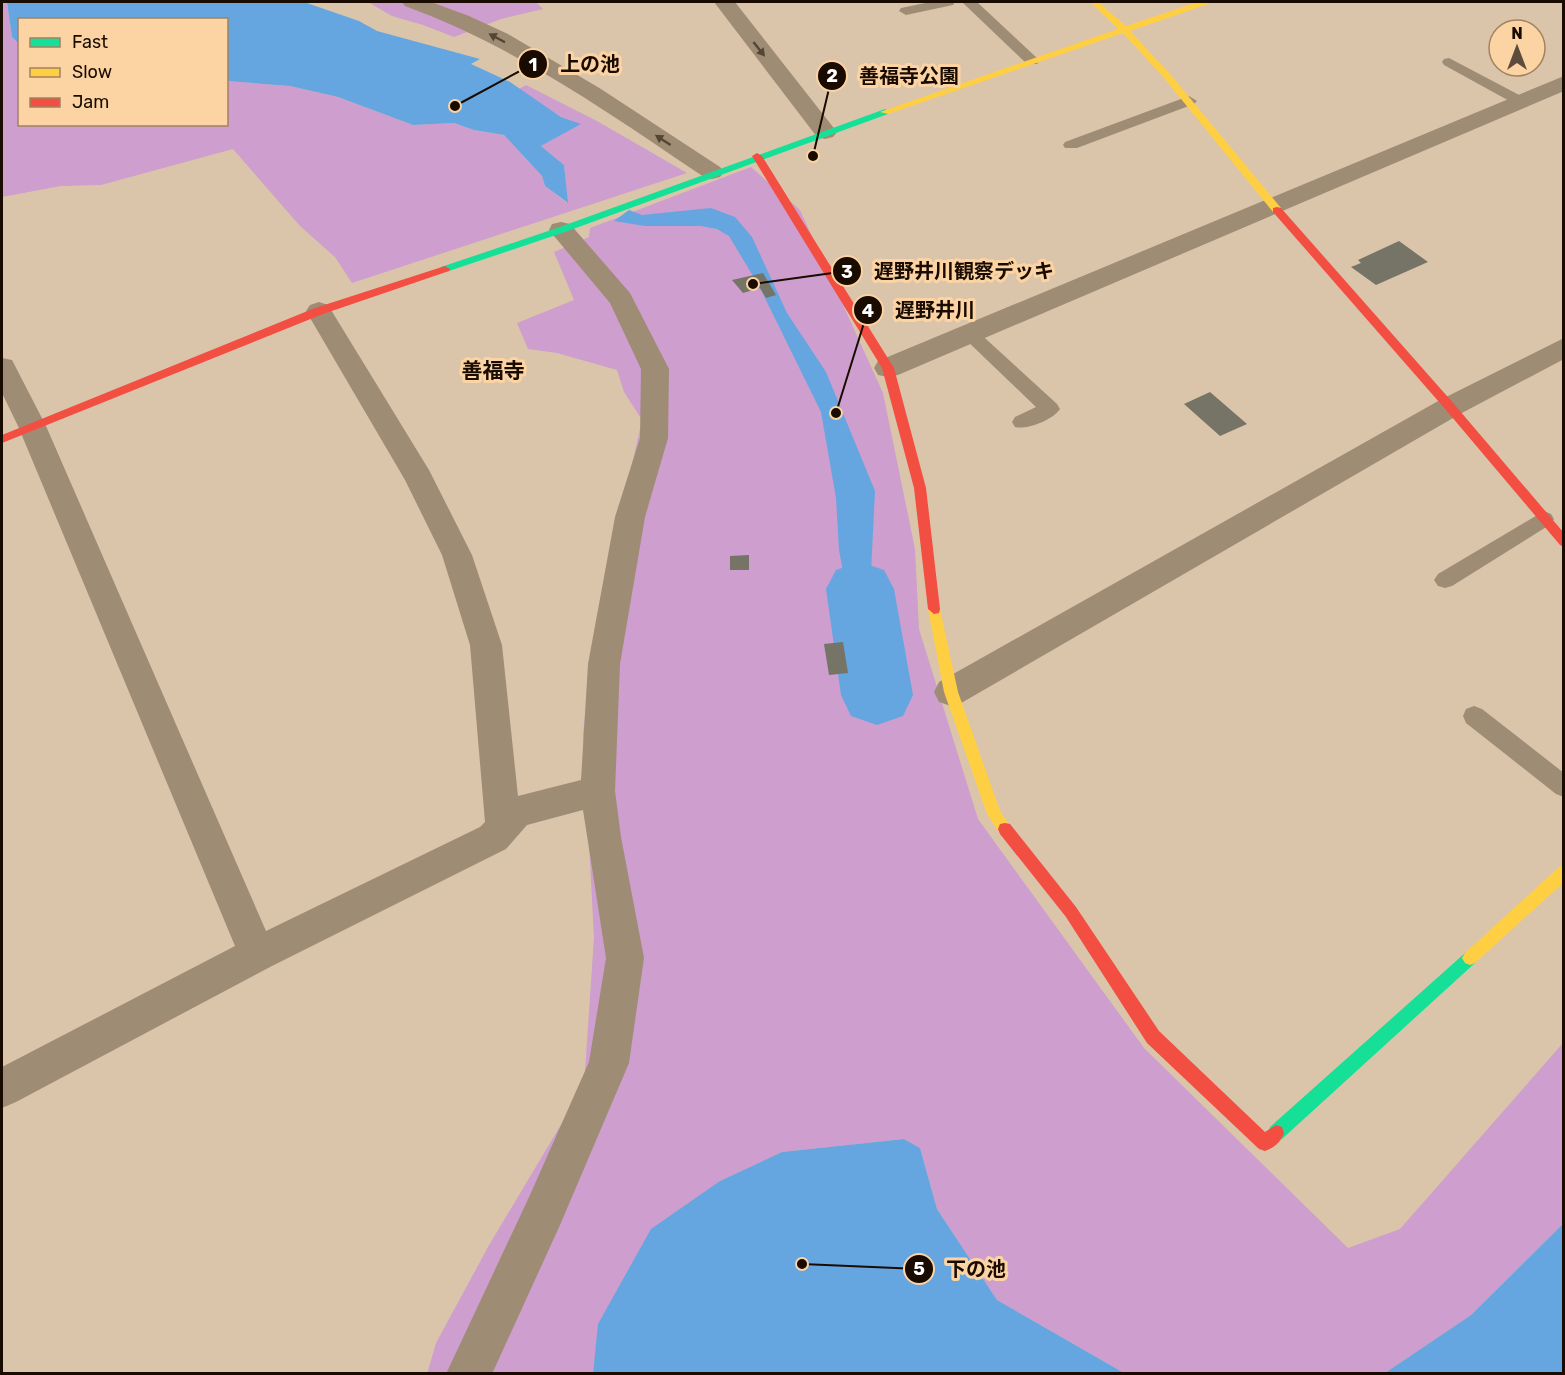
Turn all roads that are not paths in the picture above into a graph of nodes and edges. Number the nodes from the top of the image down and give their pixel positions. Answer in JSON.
{"nodes":[{"id":1,"x":412,"y":2,"type":"edge"},
{"id":2,"x":724,"y":2,"type":"edge"},
{"id":3,"x":948,"y":2,"type":"edge"},
{"id":4,"x":969,"y":2,"type":"edge"},
{"id":5,"x":1094,"y":2,"type":"edge"},
{"id":6,"x":1204,"y":2,"type":"edge"},
{"id":7,"x":906,"y":11,"type":"dead end"},
{"id":8,"x":1127,"y":30,"type":"junction"},
{"id":9,"x":1032,"y":61,"type":"junction"},
{"id":10,"x":1449,"y":62,"type":"dead end"},
{"id":11,"x":1563,"y":83,"type":"edge"},
{"id":12,"x":1518,"y":100,"type":"junction"},
{"id":13,"x":1189,"y":101,"type":"junction"},
{"id":14,"x":825,"y":132,"type":"junction"},
{"id":15,"x":1071,"y":145,"type":"dead end"},
{"id":16,"x":757,"y":156,"type":"junction"},
{"id":17,"x":712,"y":172,"type":"junction"},
{"id":18,"x":1272,"y":204,"type":"junction"},
{"id":19,"x":561,"y":230,"type":"junction"},
{"id":20,"x":319,"y":311,"type":"junction"},
{"id":21,"x":969,"y":333,"type":"junction"},
{"id":22,"x":1563,"y":347,"type":"edge"},
{"id":23,"x":2,"y":367,"type":"edge"},
{"id":24,"x":888,"y":368,"type":"junction"},
{"id":25,"x":1450,"y":407,"type":"junction"},
{"id":26,"x":1022,"y":422,"type":"dead end"},
{"id":27,"x":32,"y":426,"type":"junction"},
{"id":28,"x":2,"y":439,"type":"edge"},
{"id":29,"x":1544,"y":519,"type":"junction"},
{"id":30,"x":1563,"y":542,"type":"edge"},
{"id":31,"x":1445,"y":580,"type":"dead end"},
{"id":32,"x":951,"y":692,"type":"junction"},
{"id":33,"x":1474,"y":716,"type":"dead end"},
{"id":34,"x":1563,"y":787,"type":"edge"},
{"id":35,"x":598,"y":791,"type":"junction"},
{"id":36,"x":503,"y":826,"type":"junction"},
{"id":37,"x":1563,"y":872,"type":"edge"},
{"id":38,"x":257,"y":954,"type":"junction"},
{"id":39,"x":2,"y":1088,"type":"edge"},
{"id":40,"x":468,"y":1374,"type":"edge"}],
"edges":[{"from":17,"to":1,"type":"street","one_way":true},
{"from":2,"to":14,"type":"street","one_way":true},
{"from":3,"to":7,"type":"lane"},
{"from":4,"to":9,"type":"lane"},
{"from":5,"to":8,"type":"street"},
{"from":6,"to":8,"type":"street"},
{"from":8,"to":9,"type":"street"},
{"from":8,"to":13,"type":"street"},
{"from":9,"to":14,"type":"street"},
{"from":10,"to":12,"type":"lane"},
{"from":11,"to":12,"type":"street"},
{"from":12,"to":18,"type":"street"},
{"from":13,"to":15,"type":"lane"},
{"from":13,"to":18,"type":"street"},
{"from":14,"to":16,"type":"street"},
{"from":16,"to":17,"type":"street"},
{"from":16,"to":24,"type":"street"},
{"from":17,"to":19,"type":"street"},
{"from":18,"to":21,"type":"street"},
{"from":18,"to":25,"type":"street"},
{"from":19,"to":20,"type":"street"},
{"from":19,"to":35,"type":"street"},
{"from":20,"to":27,"type":"street"},
{"from":20,"to":36,"type":"street"},
{"from":21,"to":24,"type":"street"},
{"from":21,"to":26,"type":"lane"},
{"from":22,"to":25,"type":"street"},
{"from":23,"to":27,"type":"street"},
{"from":24,"to":32,"type":"street"},
{"from":25,"to":29,"type":"street"},
{"from":25,"to":32,"type":"street"},
{"from":27,"to":28,"type":"street"},
{"from":27,"to":38,"type":"street"},
{"from":29,"to":30,"type":"street"},
{"from":29,"to":31,"type":"lane"},
{"from":32,"to":37,"type":"street"},
{"from":33,"to":34,"type":"lane"},
{"from":35,"to":36,"type":"street"},
{"from":35,"to":40,"type":"street"},
{"from":36,"to":38,"type":"street"},
{"from":38,"to":39,"type":"street"}]}
